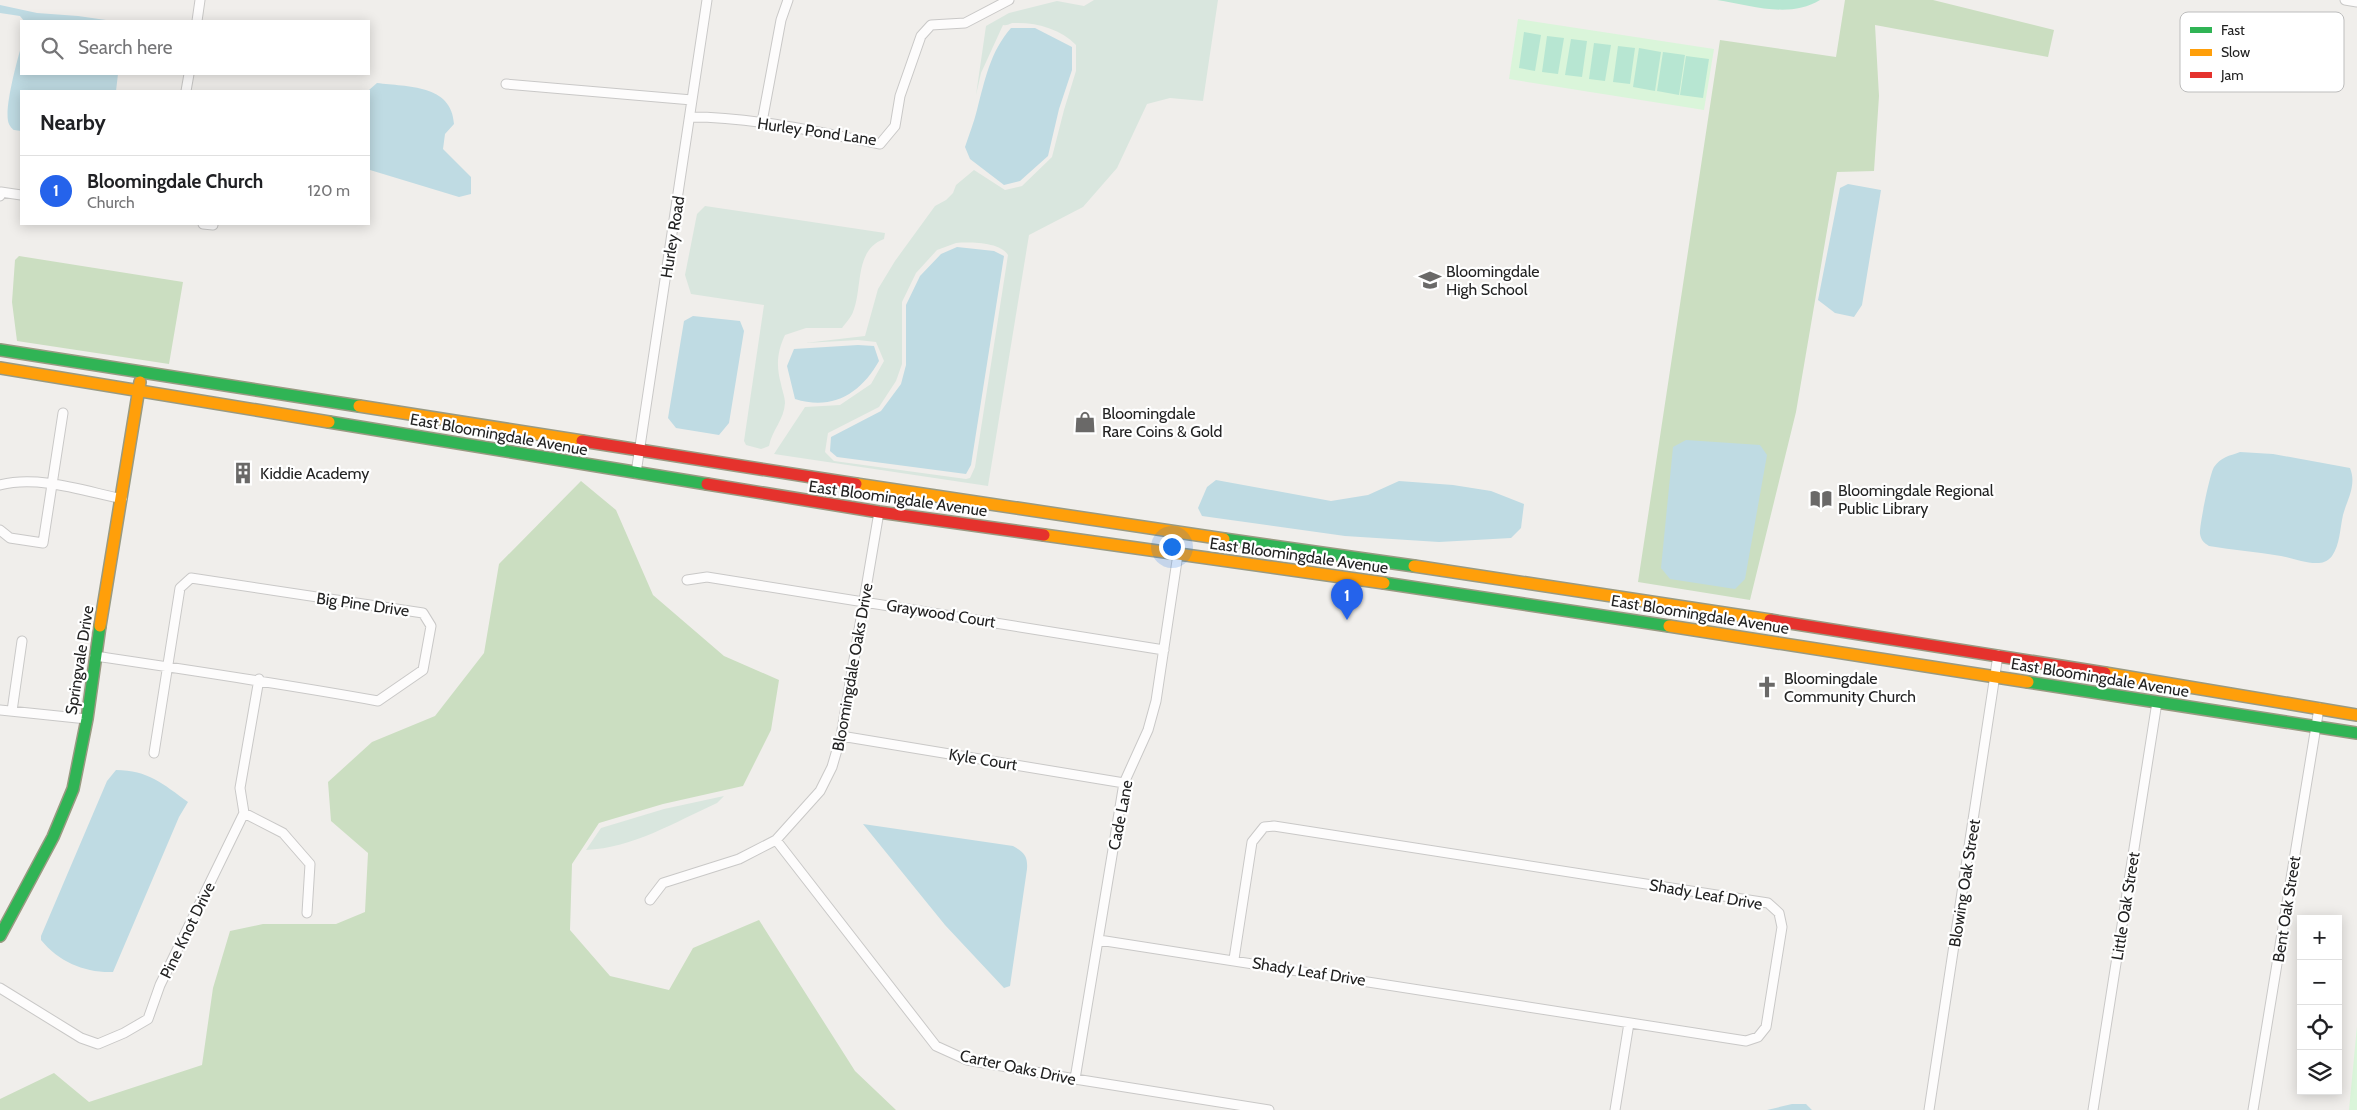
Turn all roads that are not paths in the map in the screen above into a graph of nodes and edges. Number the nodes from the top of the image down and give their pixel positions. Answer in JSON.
{"nodes":[{"id":1,"x":200,"y":0,"type":"edge"},
{"id":2,"x":707,"y":0,"type":"edge"},
{"id":3,"x":788,"y":0,"type":"edge"},
{"id":4,"x":1009,"y":0,"type":"edge"},
{"id":5,"x":2345,"y":0,"type":"edge"},
{"id":6,"x":2357,"y":2,"type":"edge"},
{"id":7,"x":197,"y":20,"type":"edge"},
{"id":8,"x":189,"y":75,"type":"edge"},
{"id":9,"x":506,"y":84,"type":"dead end"},
{"id":10,"x":186,"y":90,"type":"edge"},
{"id":11,"x":692,"y":100,"type":"junction"},
{"id":12,"x":690,"y":117,"type":"junction"},
{"id":13,"x":762,"y":122,"type":"junction"},
{"id":14,"x":20,"y":195,"type":"edge"},
{"id":15,"x":0,"y":196,"type":"edge"},
{"id":16,"x":0,"y":350,"type":"edge"},
{"id":17,"x":0,"y":368,"type":"edge"},
{"id":18,"x":141,"y":372,"type":"junction"},
{"id":19,"x":138,"y":390,"type":"junction"},
{"id":20,"x":63,"y":413,"type":"dead end"},
{"id":21,"x":640,"y":452,"type":"junction"},
{"id":22,"x":636,"y":473,"type":"junction"},
{"id":23,"x":0,"y":485,"type":"edge"},
{"id":24,"x":51,"y":485,"type":"junction"},
{"id":25,"x":122,"y":499,"type":"junction"},
{"id":26,"x":994,"y":506,"type":"junction"},
{"id":27,"x":879,"y":512,"type":"junction"},
{"id":28,"x":981,"y":527,"type":"junction"},
{"id":29,"x":0,"y":530,"type":"edge"},
{"id":30,"x":1181,"y":533,"type":"junction"},
{"id":31,"x":1178,"y":554,"type":"junction"},
{"id":32,"x":687,"y":580,"type":"dead end"},
{"id":33,"x":1534,"y":583,"type":"junction"},
{"id":34,"x":865,"y":601,"type":"junction"},
{"id":35,"x":1530,"y":604,"type":"junction"},
{"id":36,"x":22,"y":641,"type":"dead end"},
{"id":37,"x":1164,"y":650,"type":"junction"},
{"id":38,"x":1998,"y":655,"type":"junction"},
{"id":39,"x":95,"y":656,"type":"junction"},
{"id":40,"x":167,"y":666,"type":"junction"},
{"id":41,"x":1995,"y":677,"type":"junction"},
{"id":42,"x":259,"y":679,"type":"junction"},
{"id":43,"x":2157,"y":702,"type":"junction"},
{"id":44,"x":2319,"y":708,"type":"junction"},
{"id":45,"x":0,"y":710,"type":"edge"},
{"id":46,"x":12,"y":711,"type":"junction"},
{"id":47,"x":2357,"y":715,"type":"edge"},
{"id":48,"x":87,"y":719,"type":"junction"},
{"id":49,"x":2316,"y":727,"type":"junction"},
{"id":50,"x":2357,"y":734,"type":"edge"},
{"id":51,"x":841,"y":736,"type":"junction"},
{"id":52,"x":154,"y":753,"type":"dead end"},
{"id":53,"x":1124,"y":783,"type":"junction"},
{"id":54,"x":244,"y":813,"type":"junction"},
{"id":55,"x":776,"y":840,"type":"junction"},
{"id":56,"x":650,"y":900,"type":"dead end"},
{"id":57,"x":307,"y":914,"type":"dead end"},
{"id":58,"x":0,"y":936,"type":"edge"},
{"id":59,"x":1098,"y":940,"type":"junction"},
{"id":60,"x":1234,"y":959,"type":"junction"},
{"id":61,"x":0,"y":988,"type":"edge"},
{"id":62,"x":1629,"y":1023,"type":"junction"},
{"id":63,"x":1075,"y":1079,"type":"junction"},
{"id":64,"x":1270,"y":1110,"type":"edge"},
{"id":65,"x":1615,"y":1110,"type":"edge"},
{"id":66,"x":1929,"y":1110,"type":"edge"},
{"id":67,"x":2093,"y":1110,"type":"edge"},
{"id":68,"x":2253,"y":1110,"type":"edge"}],
"edges":[{"from":1,"to":7,"type":"street"},
{"from":2,"to":11,"type":"street","name":"Hurley Road"},
{"from":3,"to":13,"type":"street"},
{"from":4,"to":13,"type":"street","name":"Hurley Pond Lane"},
{"from":5,"to":6,"type":"street"},
{"from":8,"to":10,"type":"street"},
{"from":9,"to":11,"type":"street"},
{"from":11,"to":12,"type":"street","name":"Hurley Road"},
{"from":12,"to":13,"type":"street","name":"Hurley Pond Lane"},
{"from":12,"to":21,"type":"street","name":"Hurley Road"},
{"from":14,"to":15,"type":"street"},
{"from":16,"to":18,"type":"main road","name":"East Bloomingdale Avenue"},
{"from":17,"to":19,"type":"main road","name":"East Bloomingdale Avenue"},
{"from":18,"to":19,"type":"main road","name":"Springvale Drive"},
{"from":18,"to":21,"type":"main road","name":"East Bloomingdale Avenue"},
{"from":19,"to":22,"type":"main road","name":"East Bloomingdale Avenue"},
{"from":19,"to":25,"type":"main road","name":"Springvale Drive"},
{"from":20,"to":24,"type":"street"},
{"from":21,"to":22,"type":"street","name":"Hurley Road"},
{"from":21,"to":26,"type":"main road","name":"East Bloomingdale Avenue"},
{"from":22,"to":27,"type":"main road","name":"East Bloomingdale Avenue"},
{"from":23,"to":24,"type":"street"},
{"from":24,"to":25,"type":"street"},
{"from":24,"to":29,"type":"street"},
{"from":25,"to":39,"type":"main road","name":"Springvale Drive"},
{"from":26,"to":28,"type":"main road"},
{"from":26,"to":30,"type":"main road","name":"East Bloomingdale Avenue"},
{"from":27,"to":28,"type":"main road","name":"East Bloomingdale Avenue"},
{"from":27,"to":34,"type":"street","name":"Bloomingdale Oaks Drive"},
{"from":28,"to":31,"type":"main road","name":"East Bloomingdale Avenue"},
{"from":30,"to":31,"type":"main road"},
{"from":30,"to":33,"type":"main road","name":"East Bloomingdale Avenue"},
{"from":31,"to":35,"type":"main road","name":"East Bloomingdale Avenue"},
{"from":31,"to":37,"type":"street","name":"Cade Lane"},
{"from":32,"to":34,"type":"street","name":"Graywood Court"},
{"from":33,"to":35,"type":"main road"},
{"from":33,"to":38,"type":"main road","name":"East Bloomingdale Avenue"},
{"from":34,"to":37,"type":"street","name":"Graywood Court"},
{"from":34,"to":51,"type":"street","name":"Bloomingdale Oaks Drive"},
{"from":35,"to":41,"type":"main road","name":"East Bloomingdale Avenue"},
{"from":36,"to":46,"type":"street"},
{"from":37,"to":53,"type":"street","name":"Cade Lane"},
{"from":38,"to":41,"type":"street","name":"Blowing Oak Street"},
{"from":38,"to":44,"type":"main road","name":"East Bloomingdale Avenue"},
{"from":39,"to":40,"type":"street","name":"Big Pine Drive"},
{"from":39,"to":48,"type":"main road","name":"Springvale Drive"},
{"from":40,"to":42,"type":"street","name":"Big Pine Drive"},
{"from":40,"to":42,"type":"street","name":"Big Pine Drive"},
{"from":40,"to":52,"type":"street","name":"Big Pine Drive"},
{"from":41,"to":43,"type":"main road","name":"East Bloomingdale Avenue"},
{"from":41,"to":66,"type":"street","name":"Blowing Oak Street"},
{"from":42,"to":54,"type":"street"},
{"from":43,"to":49,"type":"main road","name":"East Bloomingdale Avenue"},
{"from":43,"to":67,"type":"street","name":"Little Oak Street"},
{"from":44,"to":47,"type":"main road","name":"East Bloomingdale Avenue"},
{"from":44,"to":49,"type":"street","name":"Bent Oak Street"},
{"from":45,"to":46,"type":"street"},
{"from":46,"to":48,"type":"street"},
{"from":48,"to":58,"type":"main road","name":"Springvale Drive"},
{"from":49,"to":50,"type":"main road","name":"East Bloomingdale Avenue"},
{"from":49,"to":68,"type":"street","name":"Bent Oak Street"},
{"from":51,"to":53,"type":"street","name":"Kyle Court"},
{"from":51,"to":55,"type":"street","name":"Bloomingdale Oaks Drive"},
{"from":53,"to":59,"type":"street","name":"Cade Lane"},
{"from":54,"to":57,"type":"street"},
{"from":54,"to":61,"type":"street","name":"Pine Knot Drive"},
{"from":55,"to":56,"type":"street","name":"Bloomingdale Oaks Drive"},
{"from":55,"to":63,"type":"street","name":"Carter Oaks Drive"},
{"from":59,"to":60,"type":"street","name":"Shady Leaf Drive"},
{"from":59,"to":63,"type":"street","name":"Cade Lane"},
{"from":60,"to":62,"type":"street","name":"Shady Leaf Drive"},
{"from":60,"to":62,"type":"street","name":"Shady Leaf Drive"},
{"from":62,"to":65,"type":"street"},
{"from":63,"to":64,"type":"street","name":"Carter Oaks Drive"}]}
